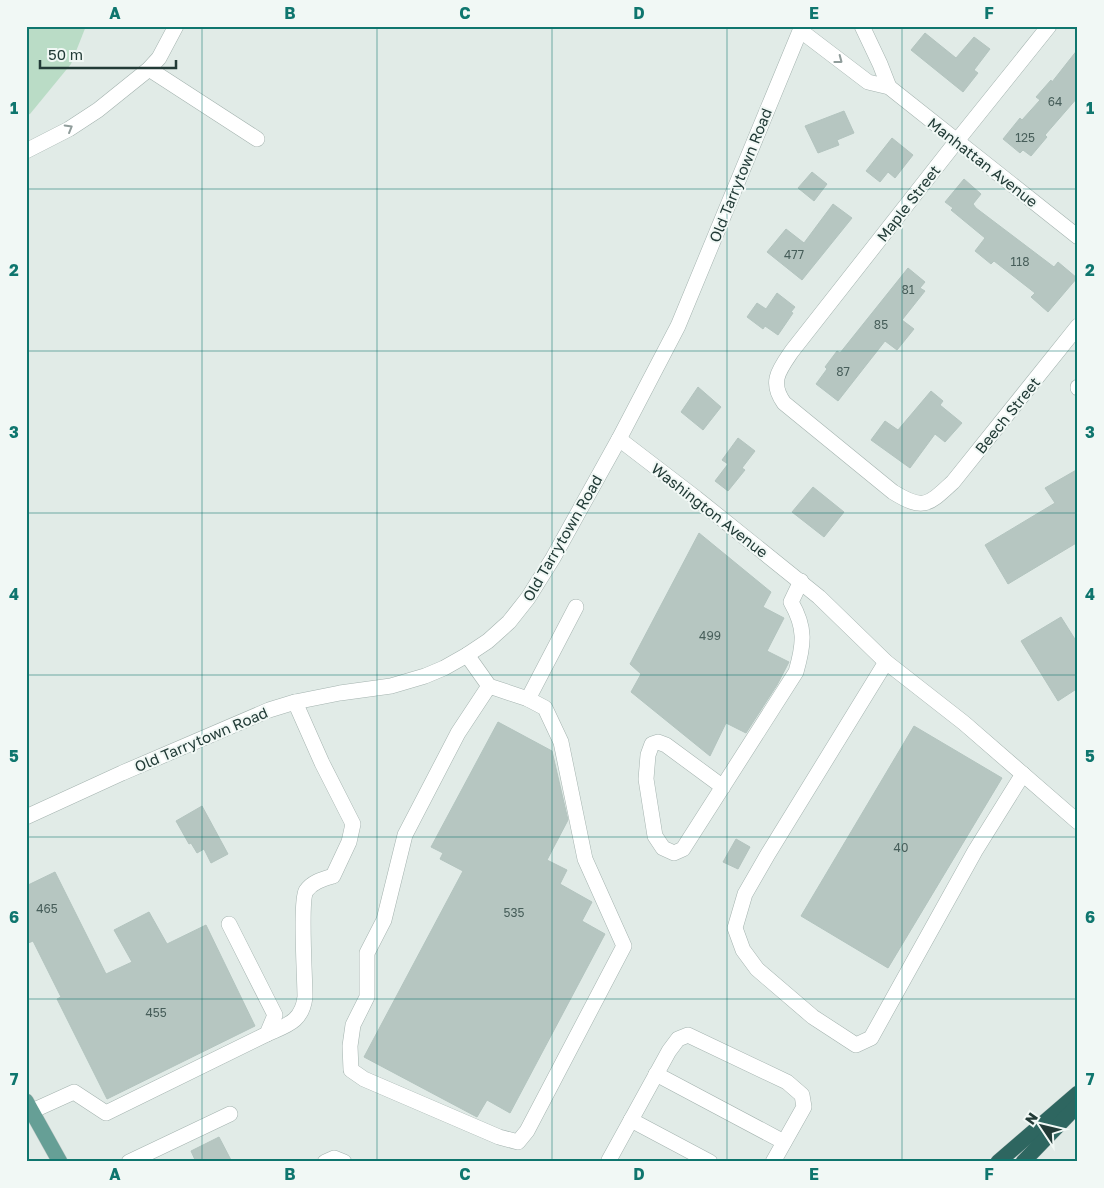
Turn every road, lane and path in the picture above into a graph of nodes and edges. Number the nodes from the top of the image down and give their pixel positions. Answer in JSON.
{"nodes":[{"id":1,"x":176,"y":26,"type":"edge"},
{"id":2,"x":862,"y":26,"type":"edge"},
{"id":3,"x":1050,"y":26,"type":"edge"},
{"id":4,"x":801,"y":28,"type":"edge"},
{"id":5,"x":149,"y":70,"type":"junction"},
{"id":6,"x":889,"y":87,"type":"junction"},
{"id":7,"x":257,"y":138,"type":"dead end"},
{"id":8,"x":956,"y":142,"type":"junction"},
{"id":9,"x":26,"y":151,"type":"edge"},
{"id":10,"x":1078,"y":237,"type":"edge"},
{"id":11,"x":1078,"y":326,"type":"edge"},
{"id":12,"x":619,"y":439,"type":"junction"},
{"id":13,"x":932,"y":501,"type":"joint"},
{"id":14,"x":801,"y":581,"type":"junction"},
{"id":15,"x":576,"y":607,"type":"dead end"},
{"id":16,"x":467,"y":655,"type":"junction"},
{"id":17,"x":886,"y":662,"type":"junction"},
{"id":18,"x":488,"y":686,"type":"junction"},
{"id":19,"x":528,"y":699,"type":"junction"},
{"id":20,"x":295,"y":702,"type":"junction"},
{"id":21,"x":1024,"y":774,"type":"junction"},
{"id":22,"x":723,"y":787,"type":"junction"},
{"id":23,"x":26,"y":817,"type":"edge"},
{"id":24,"x":1076,"y":821,"type":"edge"},
{"id":25,"x":229,"y":924,"type":"dead end"},
{"id":26,"x":267,"y":1034,"type":"junction"},
{"id":27,"x":656,"y":1074,"type":"junction"},
{"id":28,"x":1078,"y":1093,"type":"edge"},
{"id":29,"x":1078,"y":1106,"type":"edge"},
{"id":30,"x":28,"y":1112,"type":"edge"},
{"id":31,"x":230,"y":1114,"type":"dead end"},
{"id":32,"x":631,"y":1120,"type":"junction"},
{"id":33,"x":784,"y":1142,"type":"junction"},
{"id":34,"x":60,"y":1162,"type":"edge"},
{"id":35,"x":129,"y":1162,"type":"edge"},
{"id":36,"x":325,"y":1162,"type":"edge"},
{"id":37,"x":344,"y":1162,"type":"edge"},
{"id":38,"x":610,"y":1162,"type":"edge"},
{"id":39,"x":710,"y":1162,"type":"edge"},
{"id":40,"x":773,"y":1162,"type":"edge"},
{"id":41,"x":998,"y":1162,"type":"edge"},
{"id":42,"x":1023,"y":1162,"type":"edge"}],
"edges":[{"from":1,"to":5,"type":"street"},
{"from":2,"to":6,"type":"street","name":"Manhattan Avenue"},
{"from":3,"to":8,"type":"street","name":"Maple Street"},
{"from":4,"to":6,"type":"street","name":"Manhattan Avenue","one_way":true},
{"from":4,"to":12,"type":"street","name":"Old Tarrytown Road"},
{"from":5,"to":7,"type":"street"},
{"from":9,"to":5,"type":"street","one_way":true},
{"from":6,"to":8,"type":"street","name":"Manhattan Avenue"},
{"from":8,"to":10,"type":"street","name":"Manhattan Avenue"},
{"from":8,"to":13,"type":"street","name":"Maple Street"},
{"from":11,"to":13,"type":"street","name":"Beech Street"},
{"from":12,"to":14,"type":"street","name":"Washington Avenue"},
{"from":12,"to":16,"type":"street","name":"Old Tarrytown Road"},
{"from":14,"to":17,"type":"street","name":"Washington Avenue"},
{"from":14,"to":22,"type":"street"},
{"from":15,"to":19,"type":"street"},
{"from":16,"to":18,"type":"street"},
{"from":16,"to":20,"type":"street","name":"Old Tarrytown Road"},
{"from":17,"to":21,"type":"street","name":"Washington Avenue"},
{"from":17,"to":21,"type":"street"},
{"from":18,"to":19,"type":"street"},
{"from":18,"to":19,"type":"street"},
{"from":20,"to":23,"type":"street","name":"Old Tarrytown Road"},
{"from":20,"to":26,"type":"street"},
{"from":21,"to":24,"type":"street","name":"Washington Avenue"},
{"from":22,"to":22,"type":"street"},
{"from":25,"to":26,"type":"street"},
{"from":26,"to":30,"type":"street"},
{"from":27,"to":32,"type":"street"},
{"from":27,"to":33,"type":"street"},
{"from":27,"to":33,"type":"street"},
{"from":28,"to":41,"type":"highway"},
{"from":29,"to":42,"type":"highway"},
{"from":30,"to":34,"type":"main road"},
{"from":31,"to":35,"type":"street"},
{"from":32,"to":38,"type":"street"},
{"from":32,"to":39,"type":"street"},
{"from":33,"to":40,"type":"street"},
{"from":36,"to":37,"type":"street"}]}
